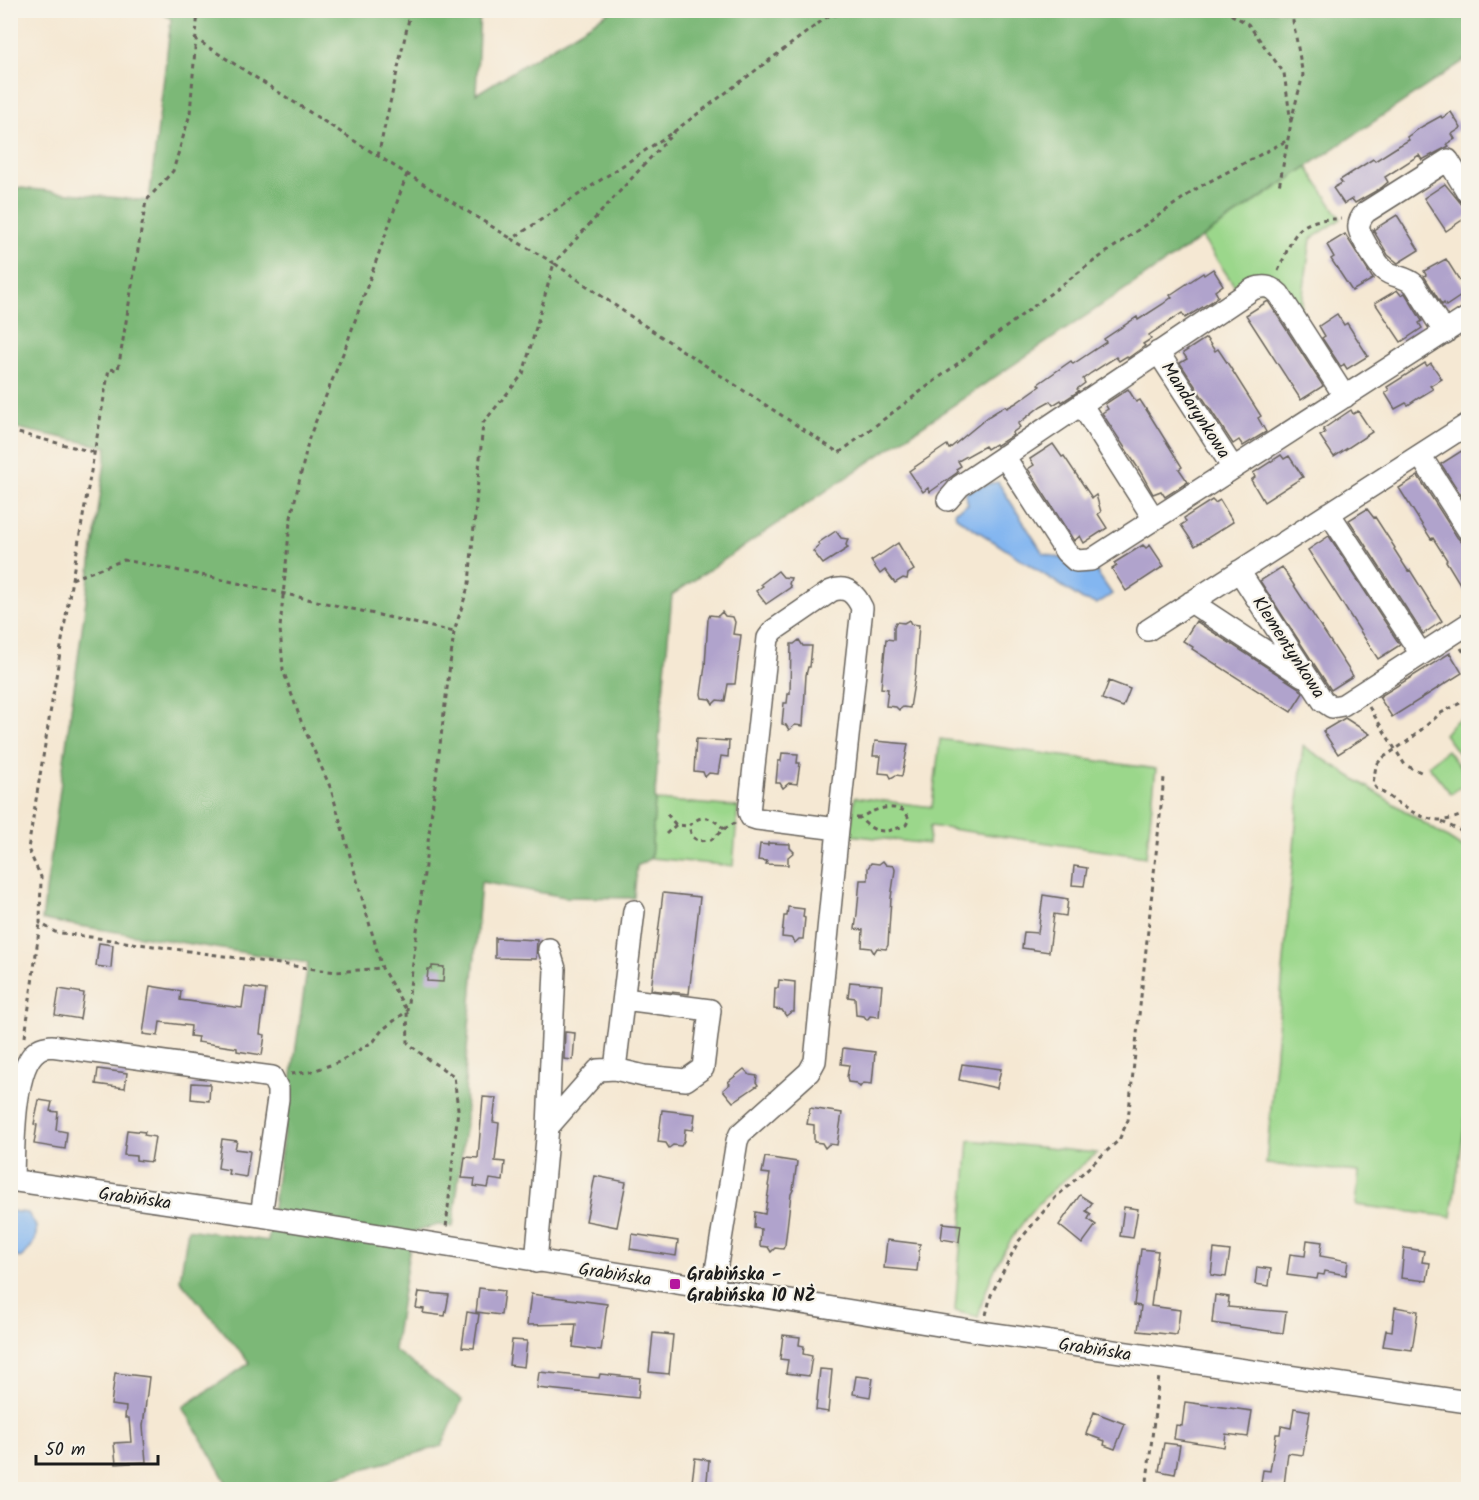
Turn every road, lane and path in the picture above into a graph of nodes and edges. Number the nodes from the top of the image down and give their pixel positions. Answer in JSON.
{"nodes":[{"id":1,"x":198,"y":10,"type":"edge"},
{"id":2,"x":411,"y":10,"type":"edge"},
{"id":3,"x":859,"y":10,"type":"edge"},
{"id":4,"x":1223,"y":10,"type":"edge"},
{"id":5,"x":1291,"y":10,"type":"edge"},
{"id":6,"x":194,"y":38,"type":"junction"},
{"id":7,"x":1291,"y":123,"type":"junction"},
{"id":8,"x":676,"y":130,"type":"junction"},
{"id":9,"x":1286,"y":141,"type":"junction"},
{"id":10,"x":378,"y":156,"type":"junction"},
{"id":11,"x":407,"y":174,"type":"junction"},
{"id":12,"x":1279,"y":187,"type":"dead end"},
{"id":13,"x":1468,"y":193,"type":"edge"},
{"id":14,"x":1341,"y":219,"type":"dead end"},
{"id":15,"x":512,"y":239,"type":"junction"},
{"id":16,"x":554,"y":264,"type":"junction"},
{"id":17,"x":1277,"y":274,"type":"dead end"},
{"id":18,"x":1468,"y":317,"type":"edge"},
{"id":19,"x":1445,"y":333,"type":"junction"},
{"id":20,"x":1158,"y":352,"type":"junction"},
{"id":21,"x":1344,"y":397,"type":"junction"},
{"id":22,"x":1081,"y":404,"type":"junction"},
{"id":23,"x":1468,"y":424,"type":"edge"},
{"id":24,"x":10,"y":431,"type":"edge"},
{"id":25,"x":94,"y":452,"type":"junction"},
{"id":26,"x":1420,"y":455,"type":"junction"},
{"id":27,"x":1004,"y":456,"type":"junction"},
{"id":28,"x":1233,"y":468,"type":"junction"},
{"id":29,"x":948,"y":500,"type":"dead end"},
{"id":30,"x":1329,"y":513,"type":"junction"},
{"id":31,"x":1154,"y":519,"type":"junction"},
{"id":32,"x":1468,"y":530,"type":"edge"},
{"id":33,"x":1239,"y":571,"type":"junction"},
{"id":34,"x":72,"y":579,"type":"junction"},
{"id":35,"x":283,"y":595,"type":"junction"},
{"id":36,"x":1191,"y":602,"type":"junction"},
{"id":37,"x":1268,"y":615,"type":"junction"},
{"id":38,"x":1468,"y":624,"type":"edge"},
{"id":39,"x":1148,"y":630,"type":"dead end"},
{"id":40,"x":454,"y":632,"type":"junction"},
{"id":41,"x":1245,"y":636,"type":"junction"},
{"id":42,"x":1421,"y":654,"type":"junction"},
{"id":43,"x":1310,"y":681,"type":"junction"},
{"id":44,"x":1360,"y":693,"type":"junction"},
{"id":45,"x":1468,"y":699,"type":"edge"},
{"id":46,"x":1395,"y":750,"type":"junction"},
{"id":47,"x":1424,"y":773,"type":"dead end"},
{"id":48,"x":1164,"y":778,"type":"dead end"},
{"id":49,"x":1468,"y":812,"type":"edge"},
{"id":50,"x":667,"y":814,"type":"dead end"},
{"id":51,"x":860,"y":819,"type":"junction"},
{"id":52,"x":1440,"y":821,"type":"junction"},
{"id":53,"x":843,"y":823,"type":"junction"},
{"id":54,"x":676,"y":825,"type":"junction"},
{"id":55,"x":689,"y":826,"type":"junction"},
{"id":56,"x":666,"y":834,"type":"dead end"},
{"id":57,"x":1468,"y":837,"type":"edge"},
{"id":58,"x":634,"y":911,"type":"dead end"},
{"id":59,"x":40,"y":923,"type":"junction"},
{"id":60,"x":549,"y":950,"type":"dead end"},
{"id":61,"x":382,"y":968,"type":"junction"},
{"id":62,"x":624,"y":999,"type":"junction"},
{"id":63,"x":407,"y":1011,"type":"junction"},
{"id":64,"x":32,"y":1055,"type":"junction"},
{"id":65,"x":615,"y":1069,"type":"junction"},
{"id":66,"x":272,"y":1077,"type":"junction"},
{"id":67,"x":548,"y":1128,"type":"junction"},
{"id":68,"x":12,"y":1180,"type":"edge"},
{"id":69,"x":261,"y":1216,"type":"junction"},
{"id":70,"x":444,"y":1247,"type":"junction"},
{"id":71,"x":536,"y":1262,"type":"junction"},
{"id":72,"x":713,"y":1289,"type":"junction"},
{"id":73,"x":982,"y":1332,"type":"junction"},
{"id":74,"x":1161,"y":1359,"type":"junction"},
{"id":75,"x":1468,"y":1402,"type":"edge"},
{"id":76,"x":1146,"y":1490,"type":"edge"}],
"edges":[{"from":1,"to":6,"type":"path"},
{"from":2,"to":10,"type":"path"},
{"from":3,"to":8,"type":"path"},
{"from":4,"to":7,"type":"path"},
{"from":5,"to":7,"type":"path"},
{"from":6,"to":10,"type":"path"},
{"from":6,"to":25,"type":"path"},
{"from":7,"to":9,"type":"path"},
{"from":8,"to":15,"type":"path"},
{"from":8,"to":16,"type":"path"},
{"from":9,"to":12,"type":"path"},
{"from":9,"to":16,"type":"path"},
{"from":10,"to":11,"type":"path"},
{"from":11,"to":15,"type":"path"},
{"from":11,"to":35,"type":"path"},
{"from":13,"to":19,"type":"street"},
{"from":14,"to":17,"type":"path"},
{"from":15,"to":16,"type":"path"},
{"from":16,"to":40,"type":"path"},
{"from":18,"to":19,"type":"street","name":"Mandarynkowa"},
{"from":19,"to":21,"type":"street","name":"Mandarynkowa"},
{"from":20,"to":21,"type":"street","name":"Mandarynkowa"},
{"from":20,"to":22,"type":"street","name":"Mandarynkowa"},
{"from":20,"to":28,"type":"street","name":"Mandarynkowa"},
{"from":21,"to":28,"type":"street","name":"Mandarynkowa"},
{"from":22,"to":27,"type":"street","name":"Mandarynkowa"},
{"from":22,"to":31,"type":"street"},
{"from":23,"to":26,"type":"street"},
{"from":24,"to":25,"type":"path"},
{"from":25,"to":34,"type":"path"},
{"from":26,"to":30,"type":"street"},
{"from":26,"to":32,"type":"street"},
{"from":27,"to":29,"type":"street","name":"Mandarynkowa"},
{"from":27,"to":31,"type":"street","name":"Mandarynkowa"},
{"from":28,"to":31,"type":"street","name":"Mandarynkowa"},
{"from":30,"to":33,"type":"street"},
{"from":30,"to":42,"type":"street"},
{"from":33,"to":36,"type":"street"},
{"from":33,"to":37,"type":"street","name":"Klementynkowa"},
{"from":34,"to":35,"type":"path"},
{"from":34,"to":59,"type":"path"},
{"from":35,"to":40,"type":"path"},
{"from":35,"to":61,"type":"path"},
{"from":36,"to":39,"type":"street"},
{"from":36,"to":41,"type":"street"},
{"from":37,"to":41,"type":"street"},
{"from":37,"to":43,"type":"street","name":"Klementynkowa"},
{"from":38,"to":42,"type":"street","name":"Klementynkowa"},
{"from":40,"to":63,"type":"path"},
{"from":41,"to":43,"type":"street"},
{"from":42,"to":44,"type":"street","name":"Klementynkowa"},
{"from":43,"to":44,"type":"street","name":"Klementynkowa"},
{"from":44,"to":46,"type":"path"},
{"from":45,"to":46,"type":"path"},
{"from":46,"to":47,"type":"path"},
{"from":46,"to":52,"type":"path"},
{"from":48,"to":73,"type":"path"},
{"from":49,"to":52,"type":"path"},
{"from":50,"to":54,"type":"path"},
{"from":51,"to":51,"type":"path"},
{"from":51,"to":53,"type":"path"},
{"from":52,"to":57,"type":"path"},
{"from":53,"to":53,"type":"street"},
{"from":53,"to":72,"type":"street"},
{"from":54,"to":55,"type":"path"},
{"from":54,"to":56,"type":"path"},
{"from":55,"to":55,"type":"path"},
{"from":58,"to":62,"type":"street"},
{"from":59,"to":61,"type":"path"},
{"from":59,"to":64,"type":"path"},
{"from":60,"to":67,"type":"street"},
{"from":61,"to":63,"type":"path"},
{"from":62,"to":65,"type":"street"},
{"from":62,"to":65,"type":"street"},
{"from":63,"to":66,"type":"path"},
{"from":63,"to":70,"type":"path"},
{"from":64,"to":66,"type":"street"},
{"from":64,"to":68,"type":"street"},
{"from":65,"to":67,"type":"street"},
{"from":66,"to":69,"type":"street"},
{"from":67,"to":71,"type":"street"},
{"from":68,"to":69,"type":"street","name":"Grabińska"},
{"from":69,"to":70,"type":"street","name":"Grabińska"},
{"from":70,"to":71,"type":"street","name":"Grabińska"},
{"from":71,"to":72,"type":"street","name":"Grabińska"},
{"from":72,"to":73,"type":"street","name":"Grabińska"},
{"from":73,"to":74,"type":"street","name":"Grabińska"},
{"from":74,"to":75,"type":"street","name":"Grabińska"},
{"from":74,"to":76,"type":"path"}]}
